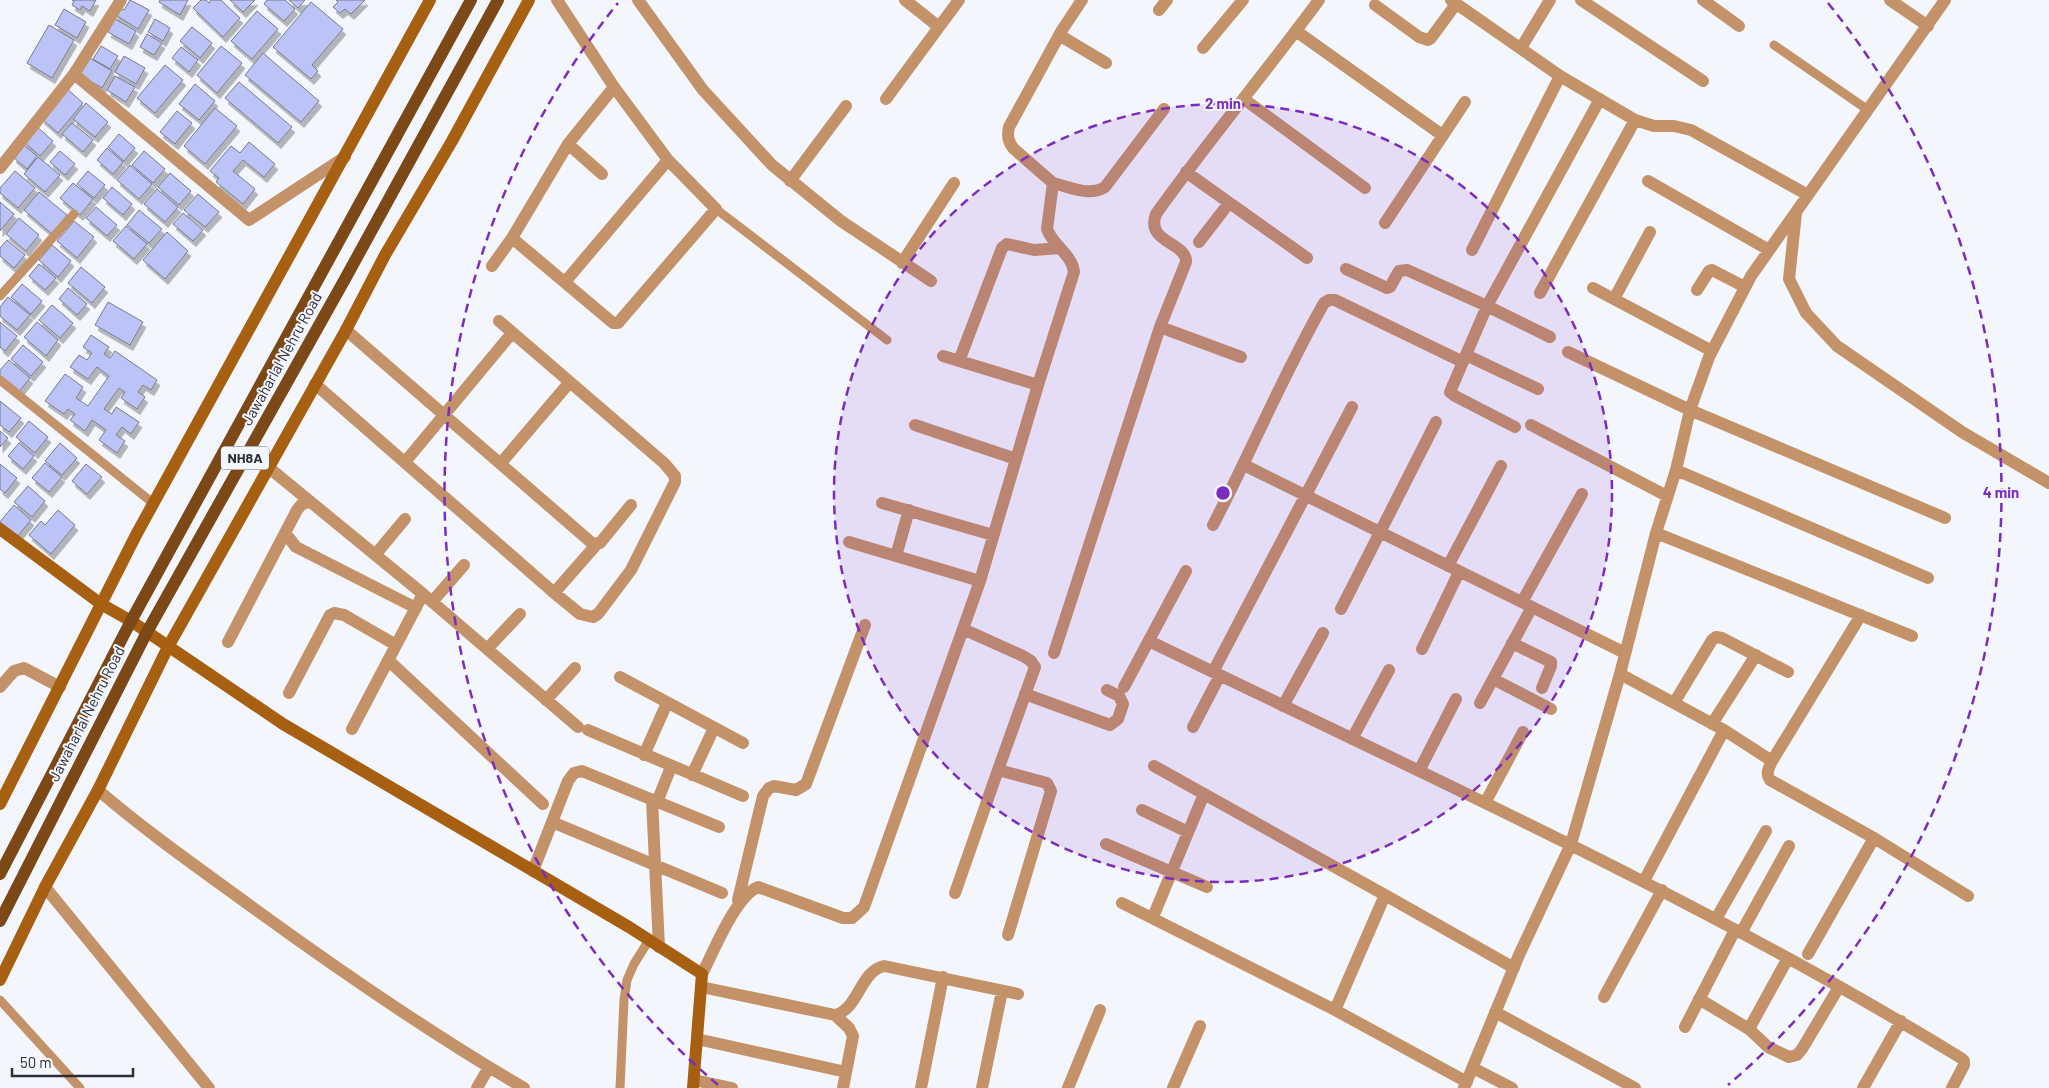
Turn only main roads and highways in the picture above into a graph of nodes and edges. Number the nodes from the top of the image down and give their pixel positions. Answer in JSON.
{"nodes":[{"id":1,"x":471,"y":0,"type":"edge"},
{"id":2,"x":498,"y":0,"type":"edge"},
{"id":3,"x":0,"y":874,"type":"edge"},
{"id":4,"x":0,"y":921,"type":"edge"}],
"edges":[{"from":1,"to":3,"type":"main road","name":"Jawaharlal Nehru Road","number":"NH8A"},
{"from":2,"to":4,"type":"main road","name":"Jawaharlal Nehru Road","number":"NH8A"}]}
